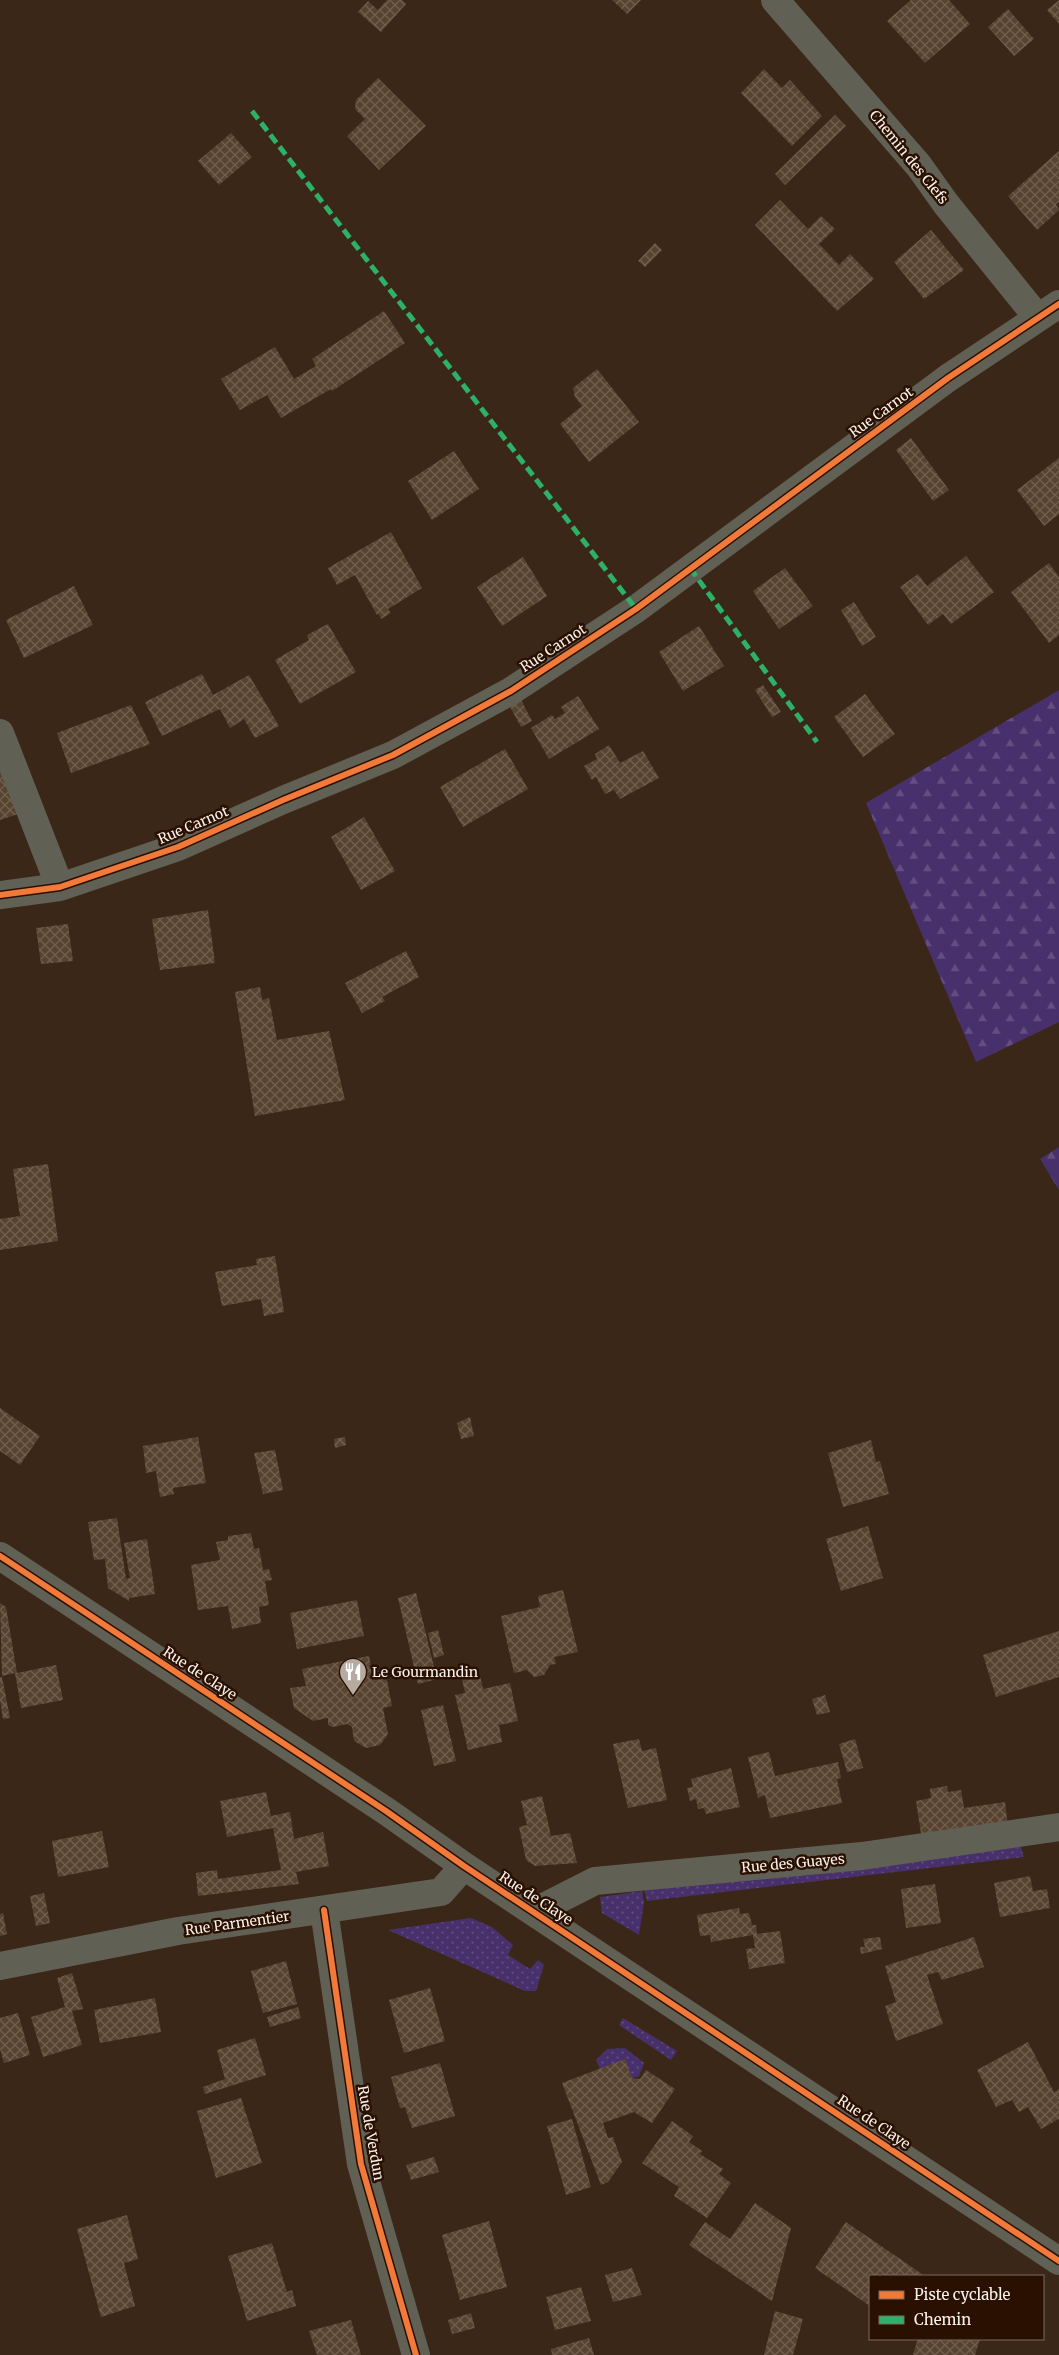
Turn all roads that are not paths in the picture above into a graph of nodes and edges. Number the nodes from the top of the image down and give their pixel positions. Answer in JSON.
{"nodes":[{"id":1,"x":775,"y":0,"type":"edge"},
{"id":2,"x":1048,"y":311,"type":"edge"},
{"id":3,"x":0,"y":733,"type":"edge"},
{"id":4,"x":60,"y":887,"type":"junction"},
{"id":5,"x":0,"y":895,"type":"edge"},
{"id":6,"x":0,"y":1556,"type":"edge"},
{"id":7,"x":1059,"y":1827,"type":"edge"},
{"id":8,"x":464,"y":1866,"type":"junction"},
{"id":9,"x":324,"y":1910,"type":"junction"},
{"id":10,"x":534,"y":1912,"type":"junction"},
{"id":11,"x":0,"y":1966,"type":"edge"},
{"id":12,"x":1059,"y":2261,"type":"edge"},
{"id":13,"x":416,"y":2355,"type":"edge"}],
"edges":[{"from":1,"to":2,"type":"street","name":"Chemin des Clefs"},
{"from":2,"to":4,"type":"street","name":"Rue Carnot"},
{"from":3,"to":4,"type":"street"},
{"from":4,"to":5,"type":"street","name":"Rue Carnot"},
{"from":6,"to":8,"type":"street","name":"Rue de Claye"},
{"from":7,"to":10,"type":"street","name":"Rue des Guayes"},
{"from":8,"to":9,"type":"street","name":"Rue Parmentier"},
{"from":8,"to":10,"type":"street","name":"Rue de Claye"},
{"from":9,"to":11,"type":"street","name":"Rue Parmentier"},
{"from":9,"to":13,"type":"street","name":"Rue de Verdun"},
{"from":10,"to":12,"type":"street","name":"Rue de Claye"}]}
